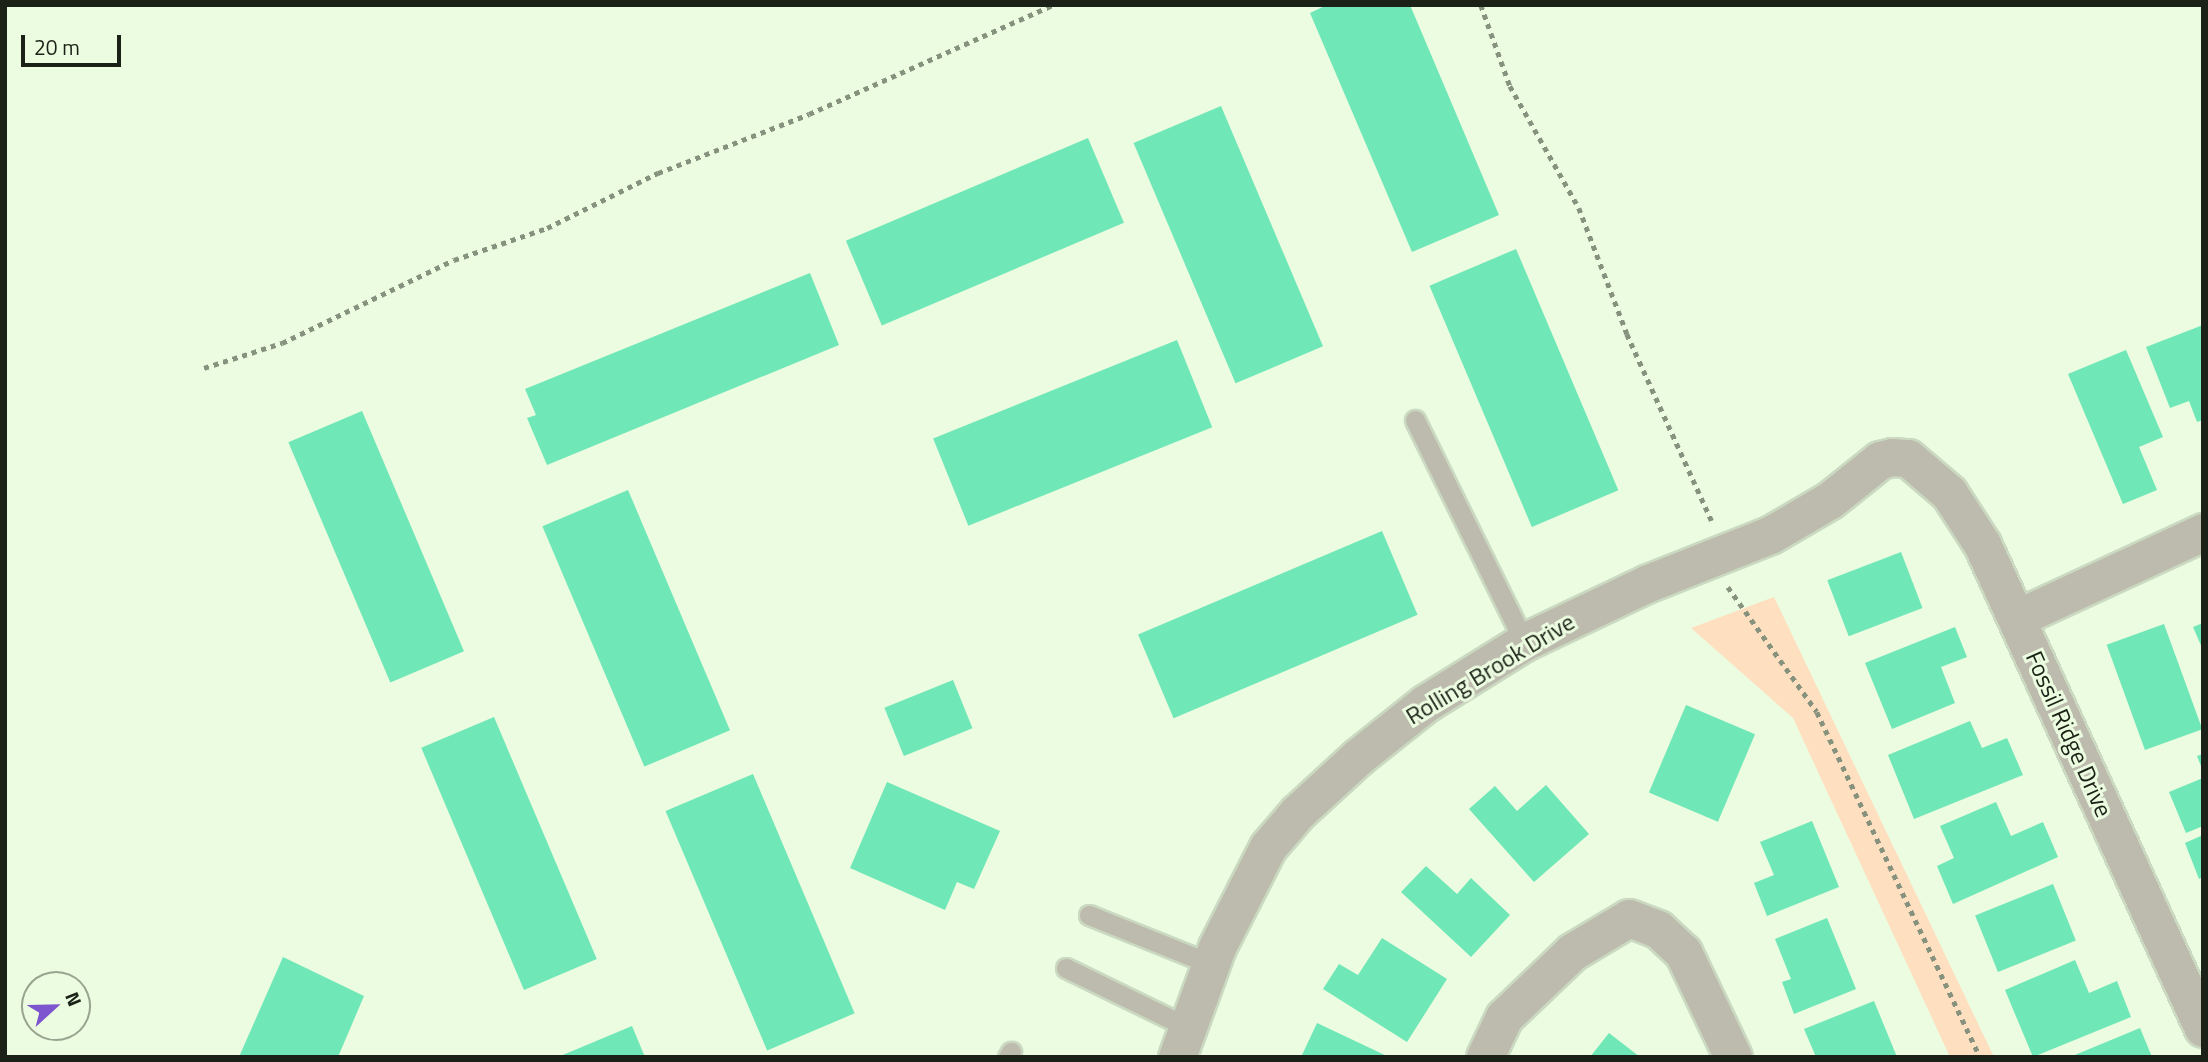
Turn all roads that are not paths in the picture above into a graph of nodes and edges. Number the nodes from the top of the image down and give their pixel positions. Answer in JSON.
{"nodes":[{"id":1,"x":1415,"y":420,"type":"dead end"},
{"id":2,"x":1908,"y":458,"type":"joint"},
{"id":3,"x":2203,"y":532,"type":"edge"},
{"id":4,"x":2017,"y":618,"type":"junction"},
{"id":5,"x":1524,"y":642,"type":"junction"},
{"id":6,"x":1089,"y":915,"type":"dead end"},
{"id":7,"x":1212,"y":964,"type":"junction"},
{"id":8,"x":1066,"y":968,"type":"dead end"},
{"id":9,"x":2203,"y":1028,"type":"edge"},
{"id":10,"x":1183,"y":1043,"type":"edge"},
{"id":11,"x":1485,"y":1057,"type":"edge"},
{"id":12,"x":1733,"y":1057,"type":"edge"}],
"edges":[{"from":1,"to":5,"type":"lane"},
{"from":2,"to":4,"type":"street","name":"Fossil Ridge Drive"},
{"from":2,"to":5,"type":"street","name":"Rolling Brook Drive"},
{"from":3,"to":4,"type":"street"},
{"from":4,"to":9,"type":"street","name":"Fossil Ridge Drive"},
{"from":5,"to":7,"type":"street","name":"Rolling Brook Drive"},
{"from":6,"to":7,"type":"lane"},
{"from":7,"to":10,"type":"street","name":"Rolling Brook Drive"},
{"from":8,"to":10,"type":"lane"},
{"from":11,"to":12,"type":"street"}]}
